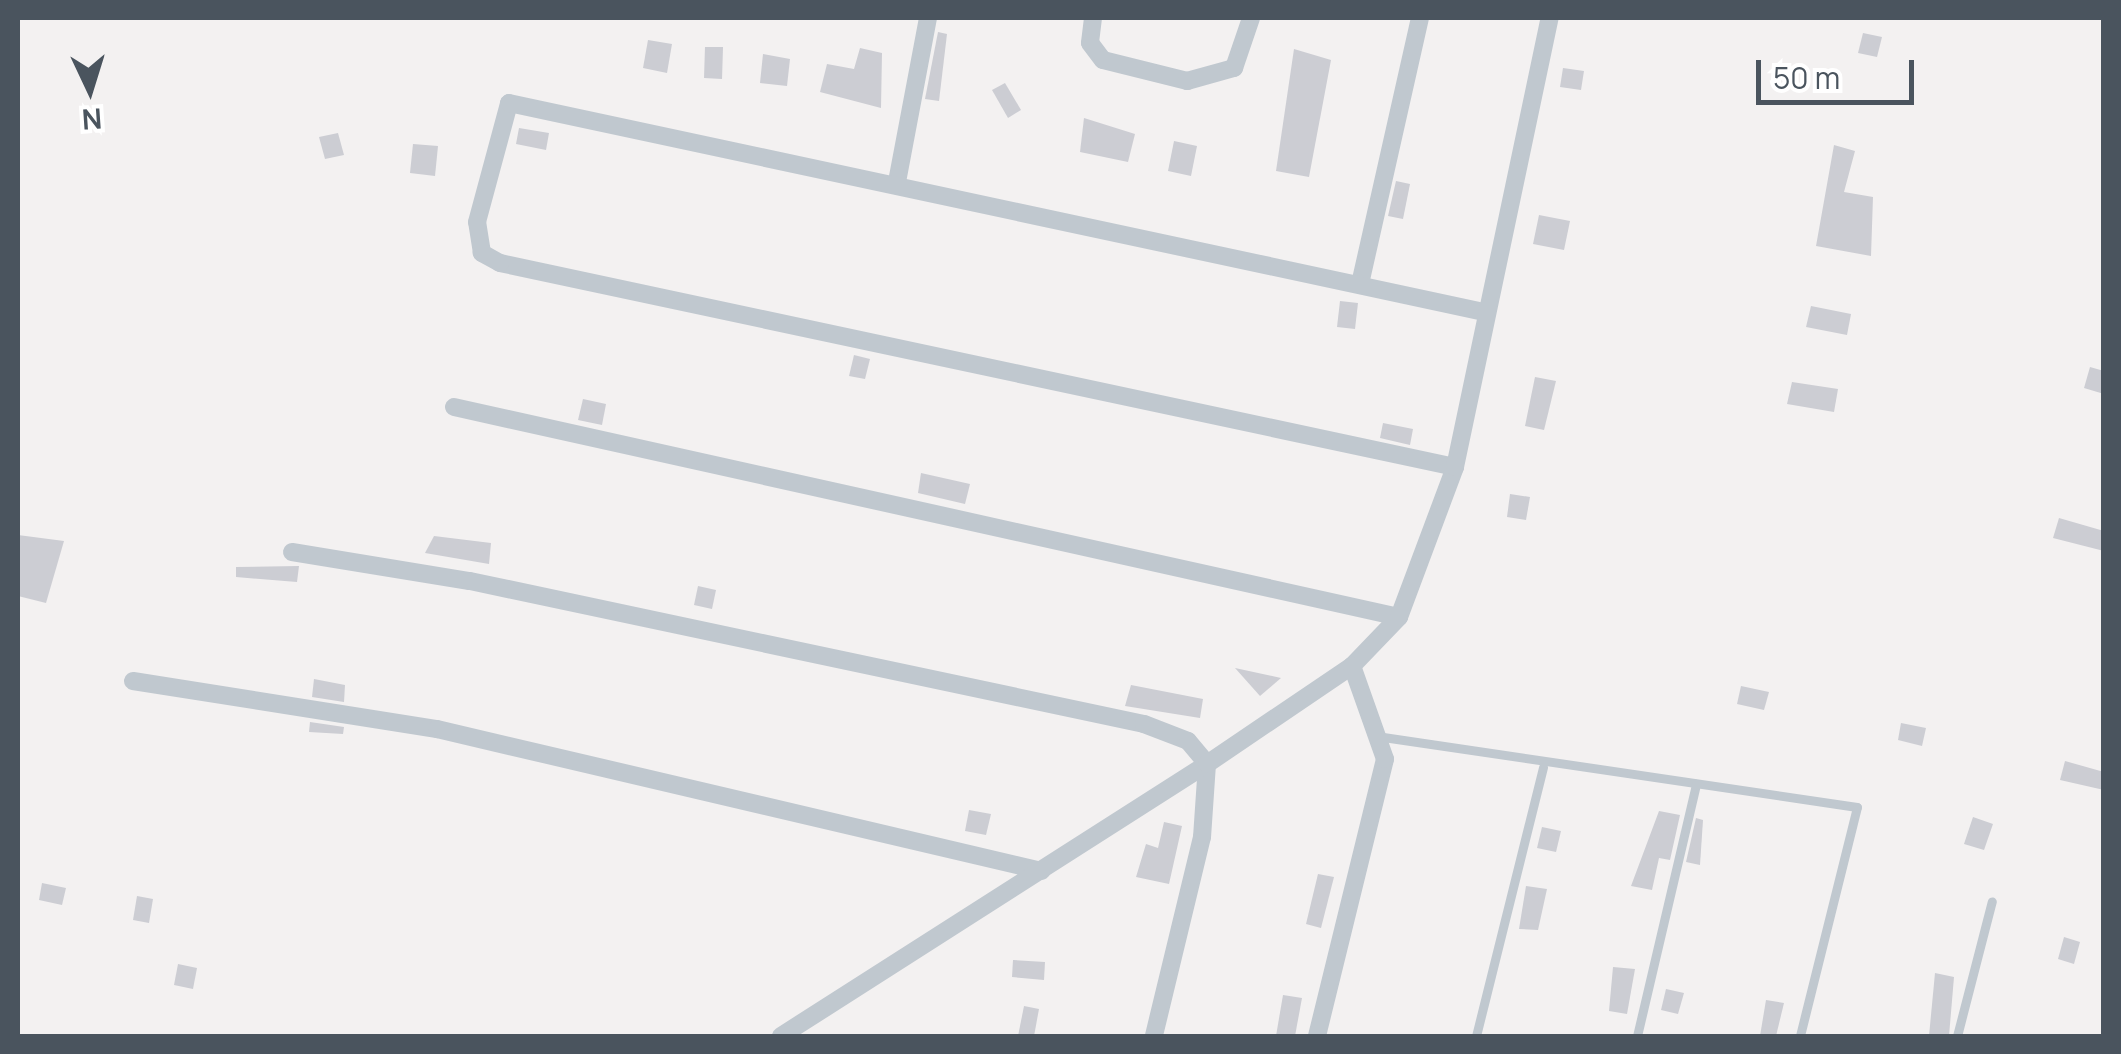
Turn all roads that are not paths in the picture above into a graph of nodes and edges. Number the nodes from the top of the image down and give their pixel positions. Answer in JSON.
{"nodes":[{"id":1,"x":927,"y":18,"type":"edge"},
{"id":2,"x":1093,"y":18,"type":"edge"},
{"id":3,"x":1251,"y":18,"type":"edge"},
{"id":4,"x":1420,"y":18,"type":"edge"},
{"id":5,"x":1550,"y":18,"type":"edge"},
{"id":6,"x":897,"y":182,"type":"junction"},
{"id":7,"x":1360,"y":284,"type":"junction"},
{"id":8,"x":1484,"y":312,"type":"junction"},
{"id":9,"x":454,"y":407,"type":"dead end"},
{"id":10,"x":1455,"y":467,"type":"junction"},
{"id":11,"x":292,"y":552,"type":"dead end"},
{"id":12,"x":1399,"y":617,"type":"junction"},
{"id":13,"x":1352,"y":666,"type":"junction"},
{"id":14,"x":133,"y":681,"type":"dead end"},
{"id":15,"x":1383,"y":737,"type":"junction"},
{"id":16,"x":1207,"y":764,"type":"junction"},
{"id":17,"x":1544,"y":767,"type":"junction"},
{"id":18,"x":1696,"y":784,"type":"junction"},
{"id":19,"x":1042,"y":870,"type":"junction"},
{"id":20,"x":1992,"y":901,"type":"dead end"},
{"id":21,"x":781,"y":1036,"type":"edge"},
{"id":22,"x":1154,"y":1036,"type":"edge"},
{"id":23,"x":1317,"y":1036,"type":"edge"},
{"id":24,"x":1476,"y":1036,"type":"edge"},
{"id":25,"x":1638,"y":1036,"type":"edge"},
{"id":26,"x":1800,"y":1036,"type":"edge"},
{"id":27,"x":1957,"y":1036,"type":"edge"}],
"edges":[{"from":1,"to":6,"type":"street"},
{"from":2,"to":3,"type":"street"},
{"from":4,"to":7,"type":"street"},
{"from":5,"to":8,"type":"street"},
{"from":6,"to":7,"type":"street"},
{"from":6,"to":10,"type":"street"},
{"from":7,"to":8,"type":"street"},
{"from":8,"to":10,"type":"street"},
{"from":9,"to":12,"type":"street"},
{"from":10,"to":12,"type":"street"},
{"from":11,"to":16,"type":"street"},
{"from":12,"to":13,"type":"street"},
{"from":13,"to":15,"type":"street"},
{"from":13,"to":16,"type":"street"},
{"from":14,"to":19,"type":"street"},
{"from":15,"to":17,"type":"lane"},
{"from":15,"to":23,"type":"street"},
{"from":16,"to":19,"type":"street"},
{"from":16,"to":22,"type":"street"},
{"from":17,"to":18,"type":"lane"},
{"from":17,"to":24,"type":"lane"},
{"from":18,"to":25,"type":"lane"},
{"from":18,"to":26,"type":"lane"},
{"from":19,"to":21,"type":"street"},
{"from":20,"to":27,"type":"lane"}]}
